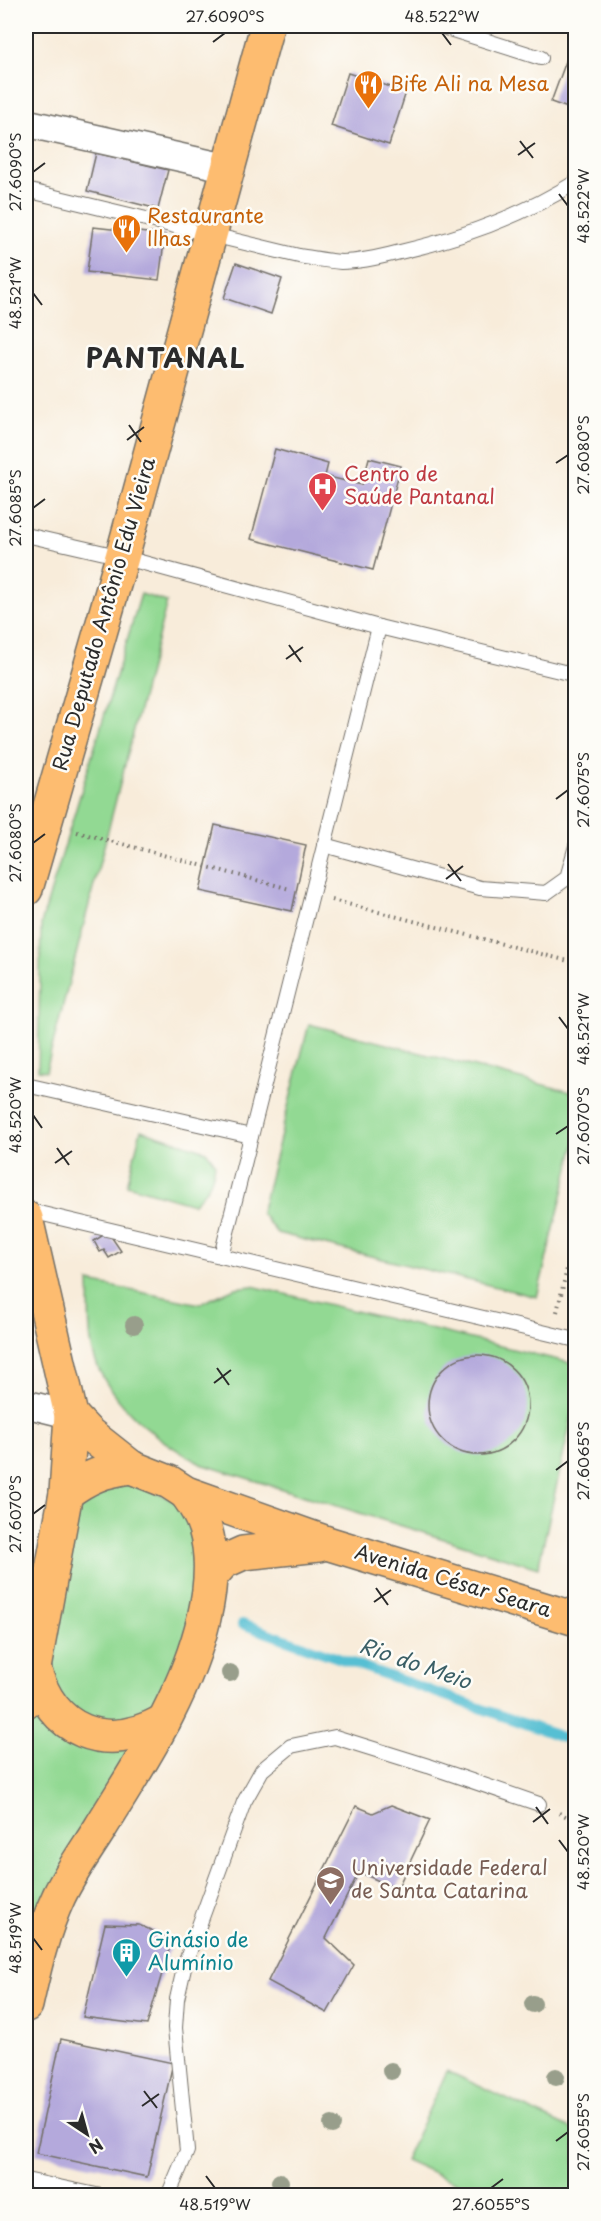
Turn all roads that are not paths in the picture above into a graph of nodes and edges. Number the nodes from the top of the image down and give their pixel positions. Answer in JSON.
{"nodes":[{"id":1,"x":267,"y":26,"type":"edge"},
{"id":2,"x":440,"y":26,"type":"edge"},
{"id":3,"x":541,"y":58,"type":"dead end"},
{"id":4,"x":26,"y":123,"type":"edge"},
{"id":5,"x":228,"y":168,"type":"junction"},
{"id":6,"x":576,"y":182,"type":"edge"},
{"id":7,"x":26,"y":190,"type":"edge"},
{"id":8,"x":211,"y":234,"type":"junction"},
{"id":9,"x":26,"y":536,"type":"edge"},
{"id":10,"x":122,"y":557,"type":"junction"},
{"id":11,"x":379,"y":627,"type":"junction"},
{"id":12,"x":576,"y":675,"type":"edge"},
{"id":13,"x":324,"y":845,"type":"junction"},
{"id":14,"x":576,"y":846,"type":"edge"},
{"id":15,"x":30,"y":853,"type":"edge"},
{"id":16,"x":571,"y":879,"type":"edge"},
{"id":17,"x":26,"y":889,"type":"edge"},
{"id":18,"x":26,"y":1085,"type":"edge"},
{"id":19,"x":251,"y":1136,"type":"junction"},
{"id":20,"x":26,"y":1210,"type":"edge"},
{"id":21,"x":26,"y":1218,"type":"edge"},
{"id":22,"x":221,"y":1256,"type":"junction"},
{"id":23,"x":33,"y":1284,"type":"edge"},
{"id":24,"x":576,"y":1340,"type":"edge"},
{"id":25,"x":26,"y":1404,"type":"edge"},
{"id":26,"x":72,"y":1415,"type":"junction"},
{"id":27,"x":131,"y":1467,"type":"junction"},
{"id":28,"x":186,"y":1492,"type":"junction"},
{"id":29,"x":66,"y":1493,"type":"junction"},
{"id":30,"x":330,"y":1544,"type":"junction"},
{"id":31,"x":211,"y":1576,"type":"junction"},
{"id":32,"x":576,"y":1619,"type":"edge"},
{"id":33,"x":34,"y":1668,"type":"junction"},
{"id":34,"x":26,"y":1701,"type":"edge"},
{"id":35,"x":164,"y":1721,"type":"junction"},
{"id":36,"x":539,"y":1804,"type":"dead end"},
{"id":37,"x":26,"y":2005,"type":"edge"},
{"id":38,"x":26,"y":2180,"type":"edge"},
{"id":39,"x":101,"y":2196,"type":"edge"},
{"id":40,"x":168,"y":2196,"type":"edge"}],
"edges":[{"from":1,"to":5,"type":"main road","name":"Rua Deputado Antônio Edu Vieira"},
{"from":2,"to":3,"type":"lane"},
{"from":4,"to":5,"type":"street"},
{"from":5,"to":8,"type":"main road","name":"Rua Deputado Antônio Edu Vieira"},
{"from":6,"to":8,"type":"lane"},
{"from":7,"to":8,"type":"lane"},
{"from":8,"to":10,"type":"main road","name":"Rua Deputado Antônio Edu Vieira"},
{"from":9,"to":10,"type":"lane"},
{"from":10,"to":11,"type":"lane"},
{"from":10,"to":15,"type":"main road","name":"Rua Deputado Antônio Edu Vieira"},
{"from":11,"to":12,"type":"lane"},
{"from":11,"to":13,"type":"lane"},
{"from":13,"to":16,"type":"lane"},
{"from":13,"to":19,"type":"lane"},
{"from":14,"to":16,"type":"lane"},
{"from":15,"to":17,"type":"main road","name":"Rua Deputado Antônio Edu Vieira"},
{"from":18,"to":19,"type":"lane"},
{"from":19,"to":22,"type":"lane"},
{"from":20,"to":22,"type":"lane"},
{"from":21,"to":23,"type":"main road"},
{"from":22,"to":24,"type":"lane"},
{"from":23,"to":26,"type":"main road"},
{"from":25,"to":26,"type":"street"},
{"from":26,"to":27,"type":"main road","name":"Avenida César Seara"},
{"from":26,"to":29,"type":"main road"},
{"from":27,"to":28,"type":"main road","name":"Avenida César Seara"},
{"from":27,"to":29,"type":"main road"},
{"from":28,"to":30,"type":"main road","name":"Avenida César Seara"},
{"from":28,"to":31,"type":"main road"},
{"from":29,"to":33,"type":"main road"},
{"from":30,"to":31,"type":"main road","name":"Avenida César Seara"},
{"from":30,"to":32,"type":"main road","name":"Avenida César Seara"},
{"from":31,"to":35,"type":"main road"},
{"from":33,"to":34,"type":"main road"},
{"from":33,"to":35,"type":"main road"},
{"from":35,"to":37,"type":"main road"},
{"from":36,"to":40,"type":"lane"},
{"from":38,"to":39,"type":"lane"}]}
